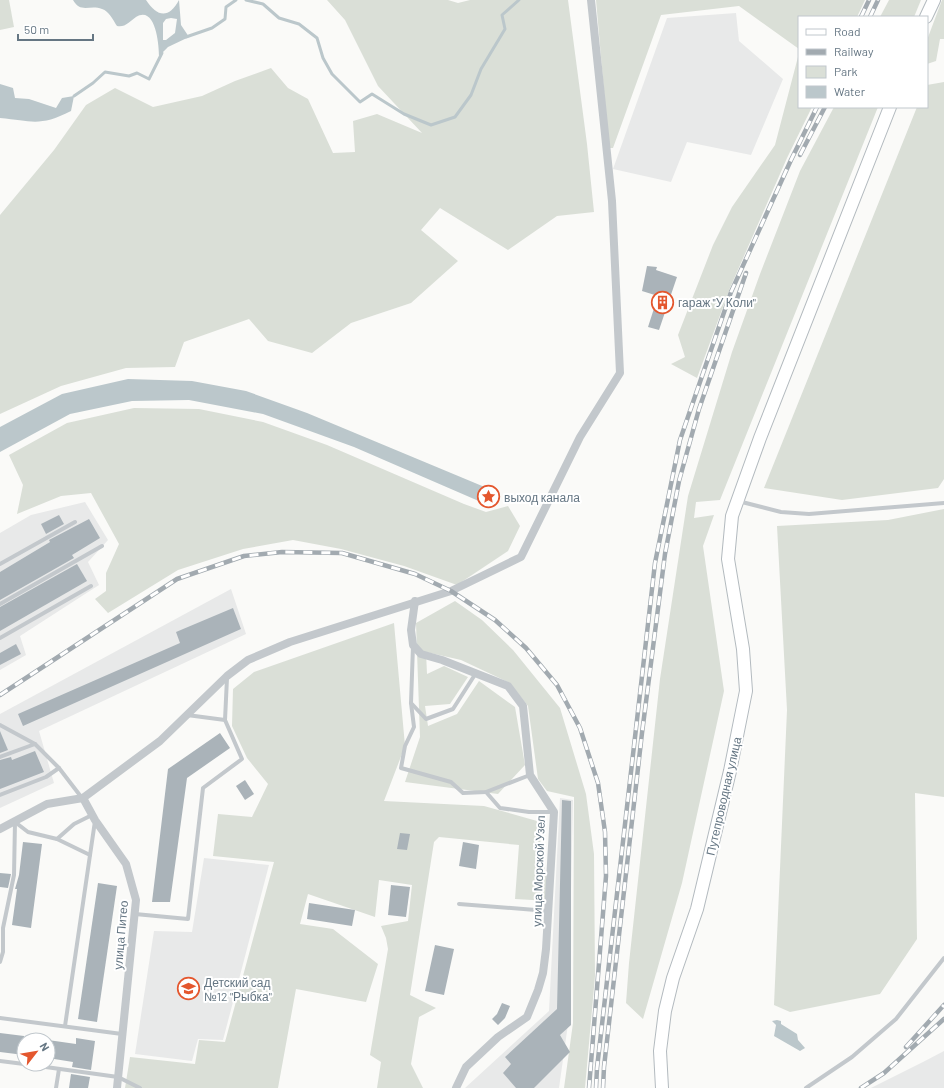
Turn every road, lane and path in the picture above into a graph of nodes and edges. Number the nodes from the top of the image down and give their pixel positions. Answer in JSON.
{"nodes":[{"id":1,"x":591,"y":0,"type":"edge"},
{"id":2,"x":934,"y":0,"type":"edge"},
{"id":3,"x":926,"y":16,"type":"edge"},
{"id":4,"x":890,"y":108,"type":"edge"},
{"id":5,"x":737,"y":501,"type":"junction"},
{"id":6,"x":944,"y":503,"type":"edge"},
{"id":7,"x":74,"y":522,"type":"dead end"},
{"id":8,"x":102,"y":546,"type":"dead end"},
{"id":9,"x":0,"y":564,"type":"edge"},
{"id":10,"x":91,"y":586,"type":"dead end"},
{"id":11,"x":415,"y":601,"type":"junction"},
{"id":12,"x":0,"y":604,"type":"edge"},
{"id":13,"x":0,"y":638,"type":"edge"},
{"id":14,"x":413,"y":645,"type":"junction"},
{"id":15,"x":476,"y":672,"type":"junction"},
{"id":16,"x":227,"y":676,"type":"junction"},
{"id":17,"x":410,"y":703,"type":"junction"},
{"id":18,"x":187,"y":715,"type":"junction"},
{"id":19,"x":226,"y":720,"type":"junction"},
{"id":20,"x":0,"y":725,"type":"edge"},
{"id":21,"x":35,"y":744,"type":"junction"},
{"id":22,"x":0,"y":757,"type":"edge"},
{"id":23,"x":59,"y":768,"type":"junction"},
{"id":24,"x":530,"y":775,"type":"junction"},
{"id":25,"x":486,"y":792,"type":"junction"},
{"id":26,"x":0,"y":796,"type":"edge"},
{"id":27,"x":82,"y":798,"type":"junction"},
{"id":28,"x":554,"y":812,"type":"junction"},
{"id":29,"x":93,"y":818,"type":"junction"},
{"id":30,"x":15,"y":822,"type":"junction"},
{"id":31,"x":0,"y":830,"type":"edge"},
{"id":32,"x":56,"y":838,"type":"junction"},
{"id":33,"x":90,"y":854,"type":"junction"},
{"id":34,"x":459,"y":904,"type":"dead end"},
{"id":35,"x":549,"y":911,"type":"junction"},
{"id":36,"x":135,"y":914,"type":"junction"},
{"id":37,"x":944,"y":958,"type":"edge"},
{"id":38,"x":0,"y":962,"type":"edge"},
{"id":39,"x":0,"y":1018,"type":"edge"},
{"id":40,"x":65,"y":1026,"type":"junction"},
{"id":41,"x":123,"y":1034,"type":"junction"},
{"id":42,"x":0,"y":1061,"type":"edge"},
{"id":43,"x":16,"y":1063,"type":"edge"},
{"id":44,"x":56,"y":1069,"type":"edge"},
{"id":45,"x":59,"y":1069,"type":"junction"},
{"id":46,"x":118,"y":1077,"type":"junction"},
{"id":47,"x":56,"y":1088,"type":"edge"},
{"id":48,"x":117,"y":1088,"type":"edge"},
{"id":49,"x":140,"y":1088,"type":"edge"},
{"id":50,"x":456,"y":1088,"type":"edge"},
{"id":51,"x":662,"y":1088,"type":"edge"},
{"id":52,"x":806,"y":1088,"type":"edge"}],
"edges":[{"from":1,"to":11,"type":"street"},
{"from":2,"to":3,"type":"main road"},
{"from":4,"to":5,"type":"main road","name":"Путепроводная улица"},
{"from":5,"to":6,"type":"lane"},
{"from":5,"to":51,"type":"main road","name":"Путепроводная улица"},
{"from":7,"to":9,"type":"lane"},
{"from":8,"to":12,"type":"lane"},
{"from":10,"to":13,"type":"lane"},
{"from":11,"to":14,"type":"street"},
{"from":11,"to":16,"type":"street"},
{"from":14,"to":15,"type":"street","name":"улица Морской Узел"},
{"from":14,"to":17,"type":"lane"},
{"from":15,"to":17,"type":"lane"},
{"from":15,"to":24,"type":"street","name":"улица Морской Узел"},
{"from":16,"to":18,"type":"street"},
{"from":16,"to":19,"type":"lane"},
{"from":17,"to":25,"type":"lane"},
{"from":18,"to":19,"type":"lane"},
{"from":18,"to":27,"type":"street"},
{"from":19,"to":36,"type":"lane"},
{"from":20,"to":21,"type":"lane"},
{"from":21,"to":22,"type":"lane"},
{"from":21,"to":23,"type":"lane"},
{"from":23,"to":26,"type":"lane"},
{"from":23,"to":27,"type":"lane"},
{"from":24,"to":25,"type":"lane"},
{"from":24,"to":28,"type":"street","name":"улица Морской Узел"},
{"from":25,"to":28,"type":"lane"},
{"from":27,"to":29,"type":"street","name":"улица Питео"},
{"from":27,"to":30,"type":"street"},
{"from":28,"to":35,"type":"street","name":"улица Морской Узел"},
{"from":29,"to":32,"type":"lane"},
{"from":29,"to":33,"type":"lane"},
{"from":29,"to":36,"type":"street","name":"улица Питео"},
{"from":30,"to":31,"type":"street"},
{"from":30,"to":32,"type":"lane"},
{"from":30,"to":38,"type":"lane"},
{"from":32,"to":33,"type":"lane"},
{"from":33,"to":40,"type":"lane"},
{"from":34,"to":35,"type":"lane"},
{"from":35,"to":50,"type":"street","name":"улица Морской Узел"},
{"from":36,"to":41,"type":"street","name":"улица Питео"},
{"from":37,"to":52,"type":"lane"},
{"from":39,"to":40,"type":"lane"},
{"from":40,"to":41,"type":"lane"},
{"from":41,"to":46,"type":"street","name":"улица Питео"},
{"from":42,"to":43,"type":"lane"},
{"from":44,"to":45,"type":"lane"},
{"from":45,"to":46,"type":"lane"},
{"from":45,"to":47,"type":"lane"},
{"from":46,"to":48,"type":"street","name":"улица Питео"},
{"from":46,"to":49,"type":"lane"}]}
